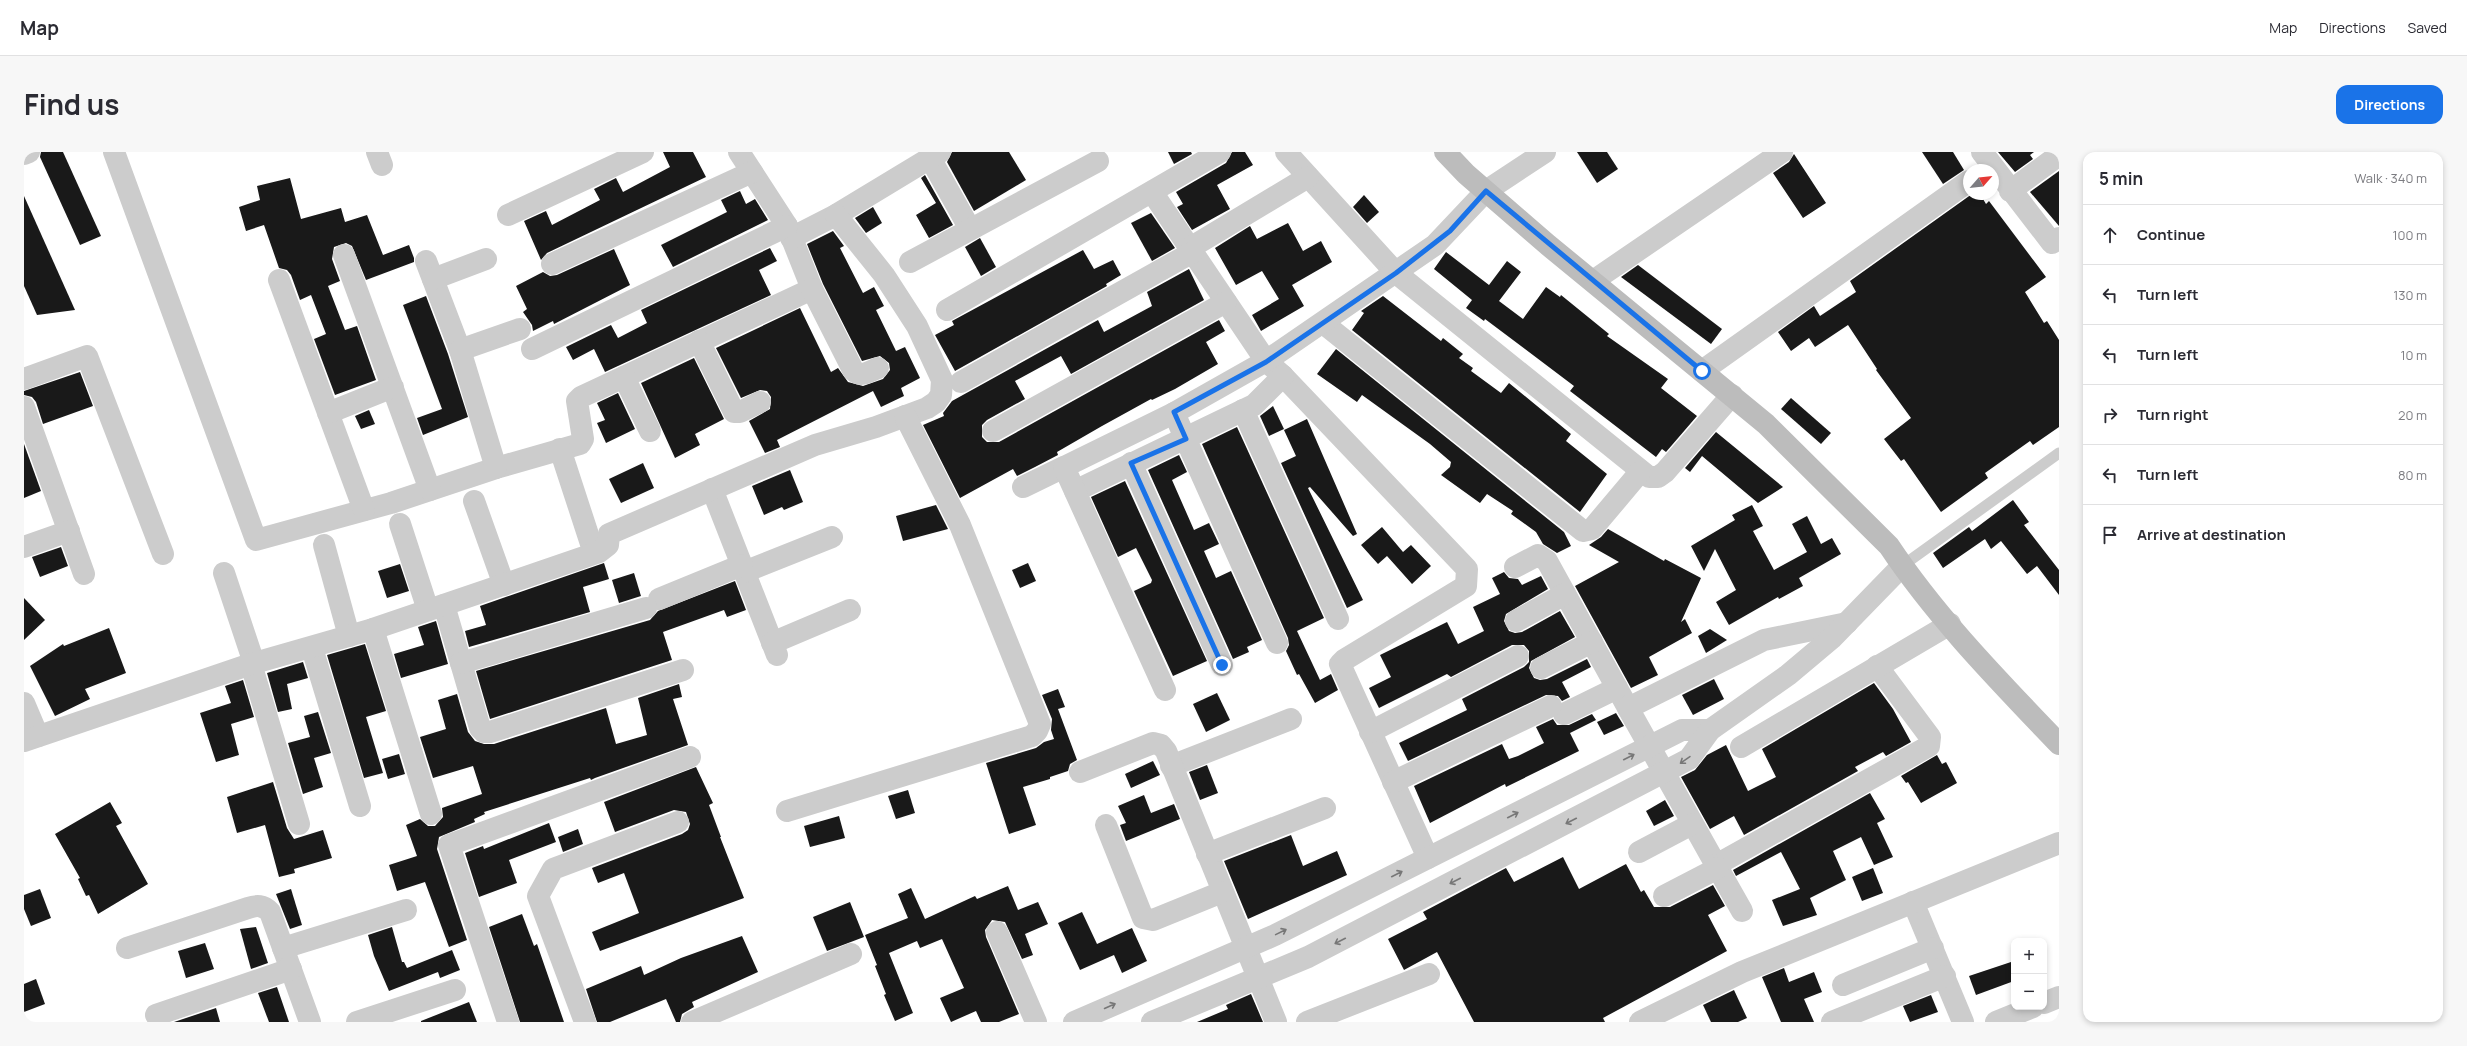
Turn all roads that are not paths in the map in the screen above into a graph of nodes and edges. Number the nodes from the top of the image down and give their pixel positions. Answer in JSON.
{"nodes":[{"id":1,"x":29,"y":152,"type":"edge"},
{"id":2,"x":114,"y":152,"type":"edge"},
{"id":3,"x":643,"y":152,"type":"edge"},
{"id":4,"x":739,"y":152,"type":"edge"},
{"id":5,"x":1220,"y":152,"type":"edge"},
{"id":6,"x":1286,"y":152,"type":"edge"},
{"id":7,"x":1445,"y":152,"type":"edge"},
{"id":8,"x":1545,"y":152,"type":"edge"},
{"id":9,"x":1782,"y":152,"type":"edge"},
{"id":10,"x":24,"y":154,"type":"edge"},
{"id":11,"x":2059,"y":154,"type":"edge"},
{"id":12,"x":935,"y":155,"type":"edge"},
{"id":13,"x":1098,"y":161,"type":"dead end"},
{"id":14,"x":1986,"y":162,"type":"edge"},
{"id":15,"x":752,"y":172,"type":"junction"},
{"id":16,"x":1308,"y":177,"type":"junction"},
{"id":17,"x":1963,"y":185,"type":"edge"},
{"id":18,"x":1486,"y":191,"type":"junction"},
{"id":19,"x":2010,"y":191,"type":"junction"},
{"id":20,"x":1152,"y":192,"type":"junction"},
{"id":21,"x":508,"y":215,"type":"dead end"},
{"id":22,"x":836,"y":215,"type":"junction"},
{"id":23,"x":970,"y":229,"type":"junction"},
{"id":24,"x":789,"y":232,"type":"junction"},
{"id":25,"x":2059,"y":238,"type":"edge"},
{"id":26,"x":1191,"y":250,"type":"junction"},
{"id":27,"x":344,"y":255,"type":"dead end"},
{"id":28,"x":486,"y":259,"type":"dead end"},
{"id":29,"x":910,"y":262,"type":"dead end"},
{"id":30,"x":552,"y":264,"type":"dead end"},
{"id":31,"x":1396,"y":273,"type":"junction"},
{"id":32,"x":279,"y":280,"type":"dead end"},
{"id":33,"x":1592,"y":281,"type":"junction"},
{"id":34,"x":812,"y":289,"type":"junction"},
{"id":35,"x":1226,"y":302,"type":"junction"},
{"id":36,"x":947,"y":310,"type":"dead end"},
{"id":37,"x":1323,"y":323,"type":"junction"},
{"id":38,"x":520,"y":329,"type":"dead end"},
{"id":39,"x":699,"y":341,"type":"junction"},
{"id":40,"x":460,"y":350,"type":"junction"},
{"id":41,"x":532,"y":350,"type":"dead end"},
{"id":42,"x":1266,"y":362,"type":"junction"},
{"id":43,"x":878,"y":368,"type":"dead end"},
{"id":44,"x":1702,"y":371,"type":"junction"},
{"id":45,"x":1283,"y":376,"type":"junction"},
{"id":46,"x":624,"y":377,"type":"junction"},
{"id":47,"x":24,"y":379,"type":"edge"},
{"id":48,"x":961,"y":382,"type":"dead end"},
{"id":49,"x":393,"y":387,"type":"junction"},
{"id":50,"x":1732,"y":395,"type":"junction"},
{"id":51,"x":760,"y":402,"type":"dead end"},
{"id":52,"x":24,"y":407,"type":"edge"},
{"id":53,"x":1243,"y":410,"type":"junction"},
{"id":54,"x":1174,"y":412,"type":"junction"},
{"id":55,"x":328,"y":413,"type":"junction"},
{"id":56,"x":905,"y":416,"type":"junction"},
{"id":57,"x":650,"y":431,"type":"dead end"},
{"id":58,"x":993,"y":431,"type":"dead end"},
{"id":59,"x":1186,"y":439,"type":"junction"},
{"id":60,"x":560,"y":449,"type":"junction"},
{"id":61,"x":2059,"y":453,"type":"edge"},
{"id":62,"x":32,"y":459,"type":"edge"},
{"id":63,"x":1131,"y":463,"type":"junction"},
{"id":64,"x":1064,"y":467,"type":"junction"},
{"id":65,"x":496,"y":468,"type":"junction"},
{"id":66,"x":1640,"y":472,"type":"junction"},
{"id":67,"x":1023,"y":488,"type":"dead end"},
{"id":68,"x":712,"y":489,"type":"junction"},
{"id":69,"x":430,"y":490,"type":"junction"},
{"id":70,"x":1075,"y":491,"type":"junction"},
{"id":71,"x":474,"y":501,"type":"dead end"},
{"id":72,"x":364,"y":510,"type":"junction"},
{"id":73,"x":400,"y":524,"type":"dead end"},
{"id":74,"x":68,"y":531,"type":"junction"},
{"id":75,"x":832,"y":537,"type":"dead end"},
{"id":76,"x":324,"y":545,"type":"dead end"},
{"id":77,"x":24,"y":547,"type":"edge"},
{"id":78,"x":594,"y":553,"type":"junction"},
{"id":79,"x":163,"y":554,"type":"dead end"},
{"id":80,"x":1902,"y":566,"type":"junction"},
{"id":81,"x":1515,"y":567,"type":"dead end"},
{"id":82,"x":743,"y":568,"type":"junction"},
{"id":83,"x":224,"y":573,"type":"dead end"},
{"id":84,"x":84,"y":574,"type":"dead end"},
{"id":85,"x":504,"y":585,"type":"junction"},
{"id":86,"x":1565,"y":594,"type":"junction"},
{"id":87,"x":436,"y":608,"type":"junction"},
{"id":88,"x":850,"y":610,"type":"dead end"},
{"id":89,"x":1338,"y":619,"type":"dead end"},
{"id":90,"x":1516,"y":620,"type":"dead end"},
{"id":91,"x":1847,"y":623,"type":"junction"},
{"id":92,"x":1950,"y":624,"type":"junction"},
{"id":93,"x":373,"y":629,"type":"junction"},
{"id":94,"x":349,"y":636,"type":"junction"},
{"id":95,"x":1592,"y":642,"type":"junction"},
{"id":96,"x":1277,"y":643,"type":"dead end"},
{"id":97,"x":312,"y":648,"type":"junction"},
{"id":98,"x":1518,"y":656,"type":"dead end"},
{"id":99,"x":461,"y":663,"type":"junction"},
{"id":100,"x":252,"y":664,"type":"junction"},
{"id":101,"x":1222,"y":665,"type":"dead end"},
{"id":102,"x":1877,"y":666,"type":"junction"},
{"id":103,"x":1541,"y":668,"type":"dead end"},
{"id":104,"x":683,"y":670,"type":"dead end"},
{"id":105,"x":1617,"y":688,"type":"junction"},
{"id":106,"x":1165,"y":690,"type":"dead end"},
{"id":107,"x":24,"y":704,"type":"edge"},
{"id":108,"x":1628,"y":708,"type":"junction"},
{"id":109,"x":1291,"y":719,"type":"dead end"},
{"id":110,"x":1710,"y":730,"type":"junction"},
{"id":111,"x":1370,"y":732,"type":"junction"},
{"id":112,"x":31,"y":738,"type":"edge"},
{"id":113,"x":2059,"y":744,"type":"edge"},
{"id":114,"x":1649,"y":747,"type":"junction"},
{"id":115,"x":1741,"y":747,"type":"dead end"},
{"id":116,"x":690,"y":757,"type":"dead end"},
{"id":117,"x":1171,"y":766,"type":"junction"},
{"id":118,"x":1080,"y":772,"type":"dead end"},
{"id":119,"x":1663,"y":773,"type":"junction"},
{"id":120,"x":1393,"y":782,"type":"junction"},
{"id":121,"x":360,"y":806,"type":"dead end"},
{"id":122,"x":1325,"y":808,"type":"dead end"},
{"id":123,"x":787,"y":811,"type":"dead end"},
{"id":124,"x":431,"y":814,"type":"dead end"},
{"id":125,"x":678,"y":822,"type":"dead end"},
{"id":126,"x":299,"y":824,"type":"dead end"},
{"id":127,"x":1692,"y":824,"type":"junction"},
{"id":128,"x":1106,"y":825,"type":"dead end"},
{"id":129,"x":2059,"y":843,"type":"edge"},
{"id":130,"x":1639,"y":852,"type":"dead end"},
{"id":131,"x":1207,"y":854,"type":"junction"},
{"id":132,"x":1428,"y":858,"type":"junction"},
{"id":133,"x":1717,"y":867,"type":"junction"},
{"id":134,"x":1222,"y":892,"type":"junction"},
{"id":135,"x":1664,"y":896,"type":"dead end"},
{"id":136,"x":1913,"y":902,"type":"junction"},
{"id":137,"x":406,"y":910,"type":"dead end"},
{"id":138,"x":1742,"y":911,"type":"dead end"},
{"id":139,"x":997,"y":932,"type":"dead end"},
{"id":140,"x":1245,"y":947,"type":"junction"},
{"id":141,"x":127,"y":948,"type":"dead end"},
{"id":142,"x":283,"y":948,"type":"junction"},
{"id":143,"x":1933,"y":948,"type":"junction"},
{"id":144,"x":852,"y":954,"type":"dead end"},
{"id":145,"x":291,"y":969,"type":"junction"},
{"id":146,"x":1429,"y":974,"type":"dead end"},
{"id":147,"x":1944,"y":976,"type":"junction"},
{"id":148,"x":1258,"y":979,"type":"junction"},
{"id":149,"x":1843,"y":985,"type":"dead end"},
{"id":150,"x":455,"y":990,"type":"dead end"},
{"id":151,"x":2059,"y":997,"type":"edge"},
{"id":152,"x":2047,"y":1002,"type":"edge"},
{"id":153,"x":2026,"y":1010,"type":"edge"},
{"id":154,"x":156,"y":1016,"type":"dead end"},
{"id":155,"x":310,"y":1022,"type":"edge"},
{"id":156,"x":357,"y":1022,"type":"edge"},
{"id":157,"x":508,"y":1022,"type":"edge"},
{"id":158,"x":585,"y":1022,"type":"edge"},
{"id":159,"x":692,"y":1022,"type":"edge"},
{"id":160,"x":1036,"y":1022,"type":"edge"},
{"id":161,"x":1074,"y":1022,"type":"edge"},
{"id":162,"x":1152,"y":1022,"type":"edge"},
{"id":163,"x":1276,"y":1022,"type":"edge"},
{"id":164,"x":1307,"y":1022,"type":"edge"},
{"id":165,"x":1640,"y":1022,"type":"edge"},
{"id":166,"x":1832,"y":1022,"type":"edge"},
{"id":167,"x":1963,"y":1022,"type":"edge"},
{"id":168,"x":1996,"y":1022,"type":"edge"}],
"edges":[{"from":1,"to":10,"type":"street"},
{"from":2,"to":72,"type":"street"},
{"from":3,"to":21,"type":"street"},
{"from":4,"to":15,"type":"street"},
{"from":5,"to":20,"type":"street"},
{"from":6,"to":16,"type":"street"},
{"from":7,"to":18,"type":"main road"},
{"from":8,"to":18,"type":"street"},
{"from":9,"to":33,"type":"street"},
{"from":11,"to":19,"type":"street"},
{"from":12,"to":22,"type":"street"},
{"from":12,"to":23,"type":"street"},
{"from":13,"to":23,"type":"street"},
{"from":14,"to":19,"type":"street"},
{"from":15,"to":24,"type":"street"},
{"from":15,"to":30,"type":"street"},
{"from":16,"to":26,"type":"street"},
{"from":16,"to":31,"type":"street"},
{"from":17,"to":44,"type":"street"},
{"from":18,"to":31,"type":"street"},
{"from":18,"to":33,"type":"main road"},
{"from":19,"to":25,"type":"street"},
{"from":20,"to":26,"type":"street"},
{"from":20,"to":36,"type":"street"},
{"from":22,"to":24,"type":"street"},
{"from":22,"to":56,"type":"street"},
{"from":23,"to":29,"type":"street"},
{"from":24,"to":34,"type":"street"},
{"from":24,"to":41,"type":"street"},
{"from":26,"to":35,"type":"street"},
{"from":26,"to":48,"type":"street"},
{"from":27,"to":49,"type":"street"},
{"from":28,"to":40,"type":"street"},
{"from":31,"to":37,"type":"street"},
{"from":31,"to":66,"type":"street"},
{"from":32,"to":55,"type":"street"},
{"from":33,"to":44,"type":"main road"},
{"from":34,"to":39,"type":"street"},
{"from":34,"to":43,"type":"street"},
{"from":35,"to":42,"type":"street"},
{"from":35,"to":58,"type":"street"},
{"from":37,"to":42,"type":"street"},
{"from":37,"to":66,"type":"street"},
{"from":38,"to":40,"type":"street"},
{"from":39,"to":46,"type":"street"},
{"from":39,"to":51,"type":"street"},
{"from":40,"to":65,"type":"street"},
{"from":42,"to":45,"type":"street"},
{"from":42,"to":54,"type":"street"},
{"from":44,"to":50,"type":"main road"},
{"from":45,"to":53,"type":"street"},
{"from":45,"to":111,"type":"street"},
{"from":46,"to":57,"type":"street"},
{"from":46,"to":60,"type":"street"},
{"from":47,"to":79,"type":"street"},
{"from":49,"to":55,"type":"street"},
{"from":49,"to":69,"type":"street"},
{"from":50,"to":66,"type":"street"},
{"from":50,"to":80,"type":"main road"},
{"from":52,"to":62,"type":"street"},
{"from":53,"to":59,"type":"street"},
{"from":53,"to":89,"type":"street"},
{"from":54,"to":59,"type":"street"},
{"from":54,"to":64,"type":"street"},
{"from":55,"to":72,"type":"street"},
{"from":56,"to":68,"type":"street"},
{"from":56,"to":123,"type":"street"},
{"from":59,"to":63,"type":"street"},
{"from":59,"to":96,"type":"street"},
{"from":60,"to":65,"type":"street"},
{"from":60,"to":78,"type":"street"},
{"from":61,"to":80,"type":"lane"},
{"from":62,"to":74,"type":"street"},
{"from":63,"to":70,"type":"street"},
{"from":63,"to":101,"type":"street"},
{"from":64,"to":67,"type":"street"},
{"from":64,"to":70,"type":"street"},
{"from":65,"to":69,"type":"street"},
{"from":68,"to":78,"type":"street"},
{"from":68,"to":82,"type":"street"},
{"from":69,"to":72,"type":"street"},
{"from":70,"to":106,"type":"street"},
{"from":71,"to":85,"type":"street"},
{"from":73,"to":87,"type":"street"},
{"from":74,"to":77,"type":"street"},
{"from":74,"to":84,"type":"street"},
{"from":75,"to":82,"type":"street"},
{"from":76,"to":94,"type":"street"},
{"from":78,"to":85,"type":"street"},
{"from":80,"to":91,"type":"street"},
{"from":80,"to":92,"type":"main road"},
{"from":81,"to":86,"type":"street"},
{"from":82,"to":88,"type":"street"},
{"from":82,"to":99,"type":"street"},
{"from":83,"to":100,"type":"street"},
{"from":85,"to":87,"type":"street"},
{"from":86,"to":90,"type":"street"},
{"from":86,"to":95,"type":"street"},
{"from":87,"to":93,"type":"street"},
{"from":87,"to":99,"type":"street"},
{"from":91,"to":108,"type":"street"},
{"from":91,"to":110,"type":"street"},
{"from":92,"to":102,"type":"street"},
{"from":92,"to":113,"type":"main road"},
{"from":93,"to":94,"type":"street"},
{"from":93,"to":124,"type":"street"},
{"from":94,"to":97,"type":"street"},
{"from":95,"to":103,"type":"street"},
{"from":95,"to":105,"type":"street"},
{"from":97,"to":100,"type":"street"},
{"from":97,"to":121,"type":"street"},
{"from":98,"to":111,"type":"street"},
{"from":99,"to":104,"type":"street"},
{"from":100,"to":112,"type":"street"},
{"from":100,"to":126,"type":"street"},
{"from":102,"to":115,"type":"street"},
{"from":102,"to":133,"type":"street"},
{"from":105,"to":108,"type":"street"},
{"from":105,"to":120,"type":"street"},
{"from":107,"to":112,"type":"street"},
{"from":108,"to":114,"type":"street"},
{"from":109,"to":117,"type":"street"},
{"from":110,"to":114,"type":"street"},
{"from":110,"to":119,"type":"street","one_way":true},
{"from":111,"to":120,"type":"street"},
{"from":114,"to":119,"type":"street"},
{"from":132,"to":114,"type":"street","one_way":true},
{"from":116,"to":157,"type":"street"},
{"from":117,"to":118,"type":"street"},
{"from":117,"to":131,"type":"street"},
{"from":119,"to":127,"type":"street"},
{"from":119,"to":148,"type":"street","one_way":true},
{"from":120,"to":132,"type":"street"},
{"from":122,"to":131,"type":"street"},
{"from":125,"to":158,"type":"street"},
{"from":127,"to":130,"type":"street"},
{"from":127,"to":133,"type":"street"},
{"from":128,"to":134,"type":"street"},
{"from":129,"to":136,"type":"street"},
{"from":131,"to":134,"type":"street"},
{"from":140,"to":132,"type":"street","one_way":true},
{"from":133,"to":135,"type":"street"},
{"from":133,"to":138,"type":"street"},
{"from":134,"to":140,"type":"street"},
{"from":136,"to":143,"type":"street"},
{"from":136,"to":165,"type":"street"},
{"from":137,"to":142,"type":"street"},
{"from":139,"to":160,"type":"street"},
{"from":140,"to":148,"type":"street"},
{"from":161,"to":140,"type":"street","one_way":true},
{"from":141,"to":142,"type":"street"},
{"from":142,"to":145,"type":"street"},
{"from":143,"to":147,"type":"street"},
{"from":143,"to":149,"type":"street"},
{"from":144,"to":159,"type":"street"},
{"from":145,"to":154,"type":"street"},
{"from":145,"to":155,"type":"street"},
{"from":146,"to":164,"type":"street"},
{"from":147,"to":166,"type":"street"},
{"from":147,"to":167,"type":"street"},
{"from":148,"to":162,"type":"street"},
{"from":148,"to":163,"type":"street"},
{"from":150,"to":156,"type":"street"},
{"from":151,"to":152,"type":"street"},
{"from":153,"to":168,"type":"street"}]}
